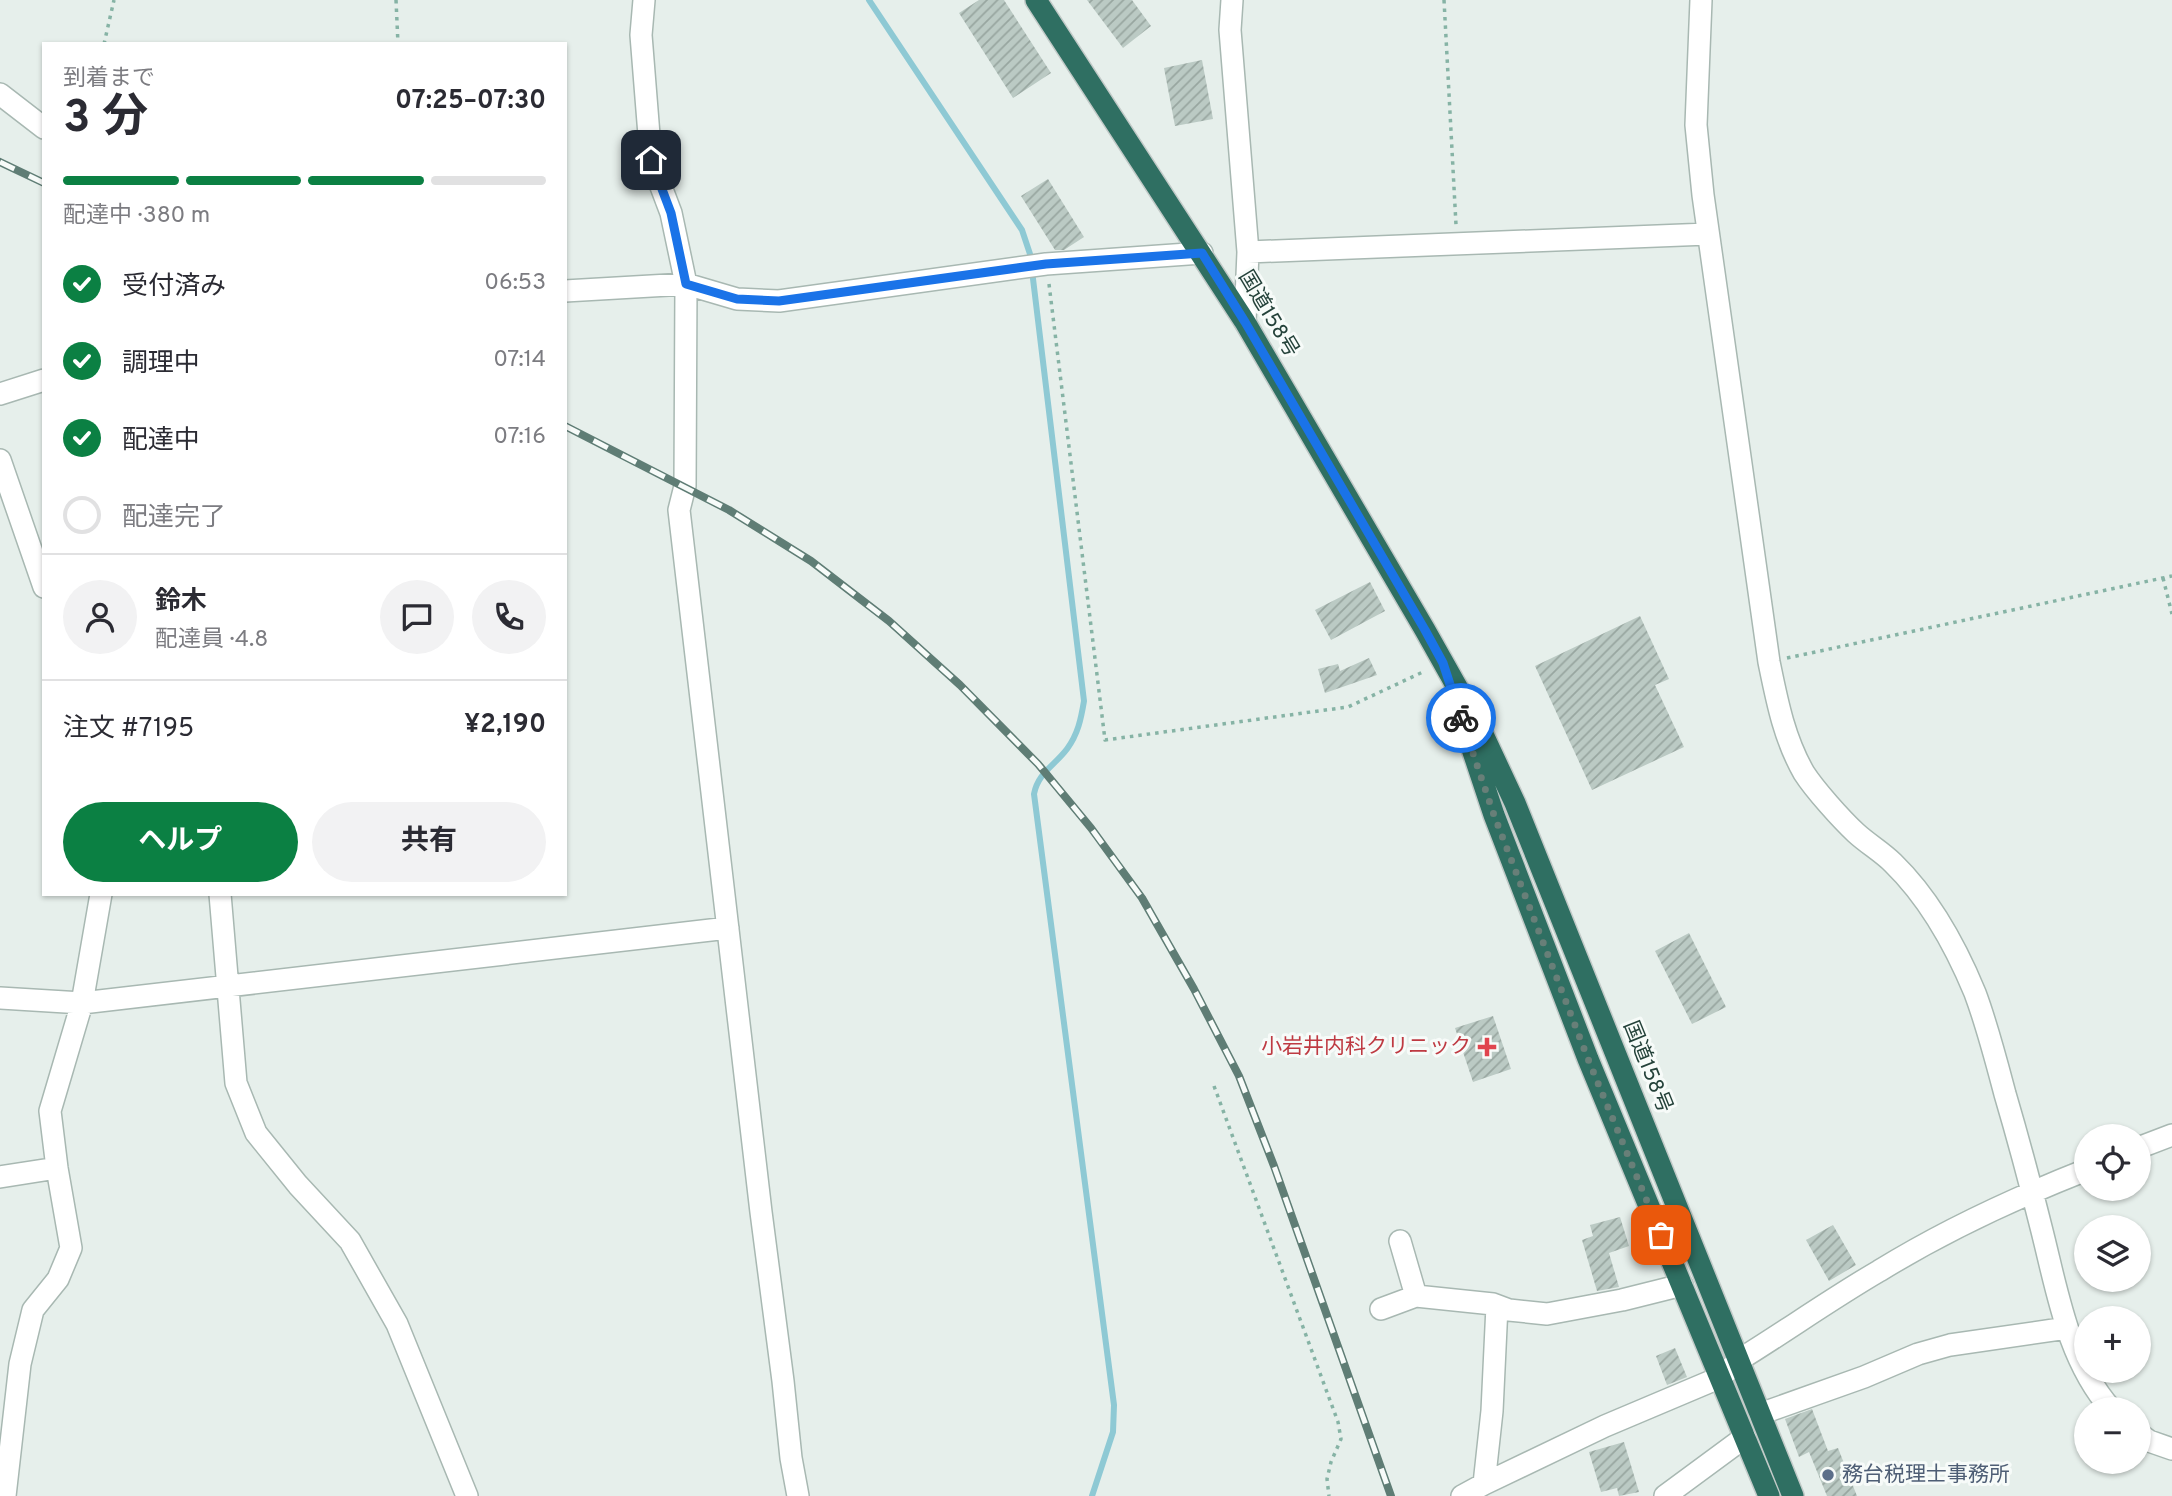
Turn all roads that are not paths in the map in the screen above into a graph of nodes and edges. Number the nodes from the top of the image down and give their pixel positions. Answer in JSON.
{"nodes":[{"id":1,"x":644,"y":0,"type":"edge"},
{"id":2,"x":1036,"y":0,"type":"edge"},
{"id":3,"x":1232,"y":0,"type":"edge"},
{"id":4,"x":1701,"y":0,"type":"edge"},
{"id":5,"x":0,"y":94,"type":"edge"},
{"id":6,"x":42,"y":126,"type":"edge"},
{"id":7,"x":1708,"y":234,"type":"junction"},
{"id":8,"x":1248,"y":252,"type":"junction"},
{"id":9,"x":1202,"y":253,"type":"junction"},
{"id":10,"x":686,"y":284,"type":"junction"},
{"id":11,"x":567,"y":291,"type":"edge"},
{"id":12,"x":1245,"y":322,"type":"junction"},
{"id":13,"x":42,"y":381,"type":"edge"},
{"id":14,"x":0,"y":394,"type":"edge"},
{"id":15,"x":0,"y":460,"type":"edge"},
{"id":16,"x":42,"y":581,"type":"edge"},
{"id":17,"x":1443,"y":663,"type":"junction"},
{"id":18,"x":101,"y":896,"type":"edge"},
{"id":19,"x":220,"y":896,"type":"edge"},
{"id":20,"x":728,"y":928,"type":"junction"},
{"id":21,"x":227,"y":985,"type":"junction"},
{"id":22,"x":0,"y":998,"type":"edge"},
{"id":23,"x":82,"y":1003,"type":"junction"},
{"id":24,"x":2172,"y":1135,"type":"edge"},
{"id":25,"x":2151,"y":1144,"type":"edge"},
{"id":26,"x":57,"y":1168,"type":"junction"},
{"id":27,"x":2074,"y":1175,"type":"edge"},
{"id":28,"x":0,"y":1177,"type":"edge"},
{"id":29,"x":2032,"y":1191,"type":"junction"},
{"id":30,"x":1400,"y":1241,"type":"dead end"},
{"id":31,"x":1682,"y":1285,"type":"junction"},
{"id":32,"x":1416,"y":1296,"type":"junction"},
{"id":33,"x":1497,"y":1306,"type":"junction"},
{"id":34,"x":1381,"y":1309,"type":"dead end"},
{"id":35,"x":2067,"y":1328,"type":"junction"},
{"id":36,"x":1739,"y":1360,"type":"junction"},
{"id":37,"x":1721,"y":1377,"type":"junction"},
{"id":38,"x":2101,"y":1397,"type":"edge"},
{"id":39,"x":1760,"y":1413,"type":"junction"},
{"id":40,"x":1745,"y":1437,"type":"junction"},
{"id":41,"x":2151,"y":1442,"type":"edge"},
{"id":42,"x":2172,"y":1449,"type":"edge"},
{"id":43,"x":1470,"y":1492,"type":"edge"},
{"id":44,"x":5,"y":1496,"type":"edge"},
{"id":45,"x":467,"y":1496,"type":"edge"},
{"id":46,"x":798,"y":1496,"type":"edge"},
{"id":47,"x":1665,"y":1496,"type":"edge"},
{"id":48,"x":1769,"y":1496,"type":"edge"},
{"id":49,"x":1793,"y":1496,"type":"edge"}],
"edges":[{"from":1,"to":10,"type":"street"},
{"from":2,"to":9,"type":"highway","name":"国道158号"},
{"from":3,"to":8,"type":"street"},
{"from":4,"to":7,"type":"street"},
{"from":5,"to":6,"type":"street"},
{"from":7,"to":8,"type":"street"},
{"from":7,"to":29,"type":"street"},
{"from":8,"to":12,"type":"street"},
{"from":9,"to":10,"type":"street"},
{"from":9,"to":12,"type":"highway","name":"国道158号"},
{"from":10,"to":11,"type":"street"},
{"from":10,"to":20,"type":"street"},
{"from":12,"to":17,"type":"highway","name":"国道158号"},
{"from":13,"to":14,"type":"street"},
{"from":15,"to":16,"type":"street"},
{"from":17,"to":31,"type":"highway","name":"国道158号"},
{"from":17,"to":36,"type":"highway","name":"国道158号"},
{"from":18,"to":23,"type":"street"},
{"from":19,"to":21,"type":"street"},
{"from":20,"to":21,"type":"street"},
{"from":20,"to":46,"type":"street"},
{"from":21,"to":23,"type":"street"},
{"from":21,"to":45,"type":"street"},
{"from":22,"to":23,"type":"street"},
{"from":23,"to":26,"type":"street"},
{"from":24,"to":25,"type":"street"},
{"from":26,"to":28,"type":"street"},
{"from":26,"to":44,"type":"street"},
{"from":27,"to":29,"type":"street"},
{"from":29,"to":35,"type":"street"},
{"from":29,"to":36,"type":"street"},
{"from":30,"to":32,"type":"street"},
{"from":31,"to":33,"type":"street"},
{"from":31,"to":37,"type":"highway","name":"国道158号"},
{"from":32,"to":33,"type":"street"},
{"from":32,"to":34,"type":"street"},
{"from":33,"to":43,"type":"street"},
{"from":35,"to":38,"type":"street"},
{"from":35,"to":39,"type":"street"},
{"from":36,"to":37,"type":"street"},
{"from":36,"to":39,"type":"highway","name":"国道158号"},
{"from":37,"to":40,"type":"highway","name":"国道158号"},
{"from":37,"to":43,"type":"street"},
{"from":39,"to":49,"type":"highway","name":"国道158号"},
{"from":40,"to":47,"type":"street"},
{"from":40,"to":48,"type":"highway","name":"国道158号"},
{"from":41,"to":42,"type":"street"}]}
